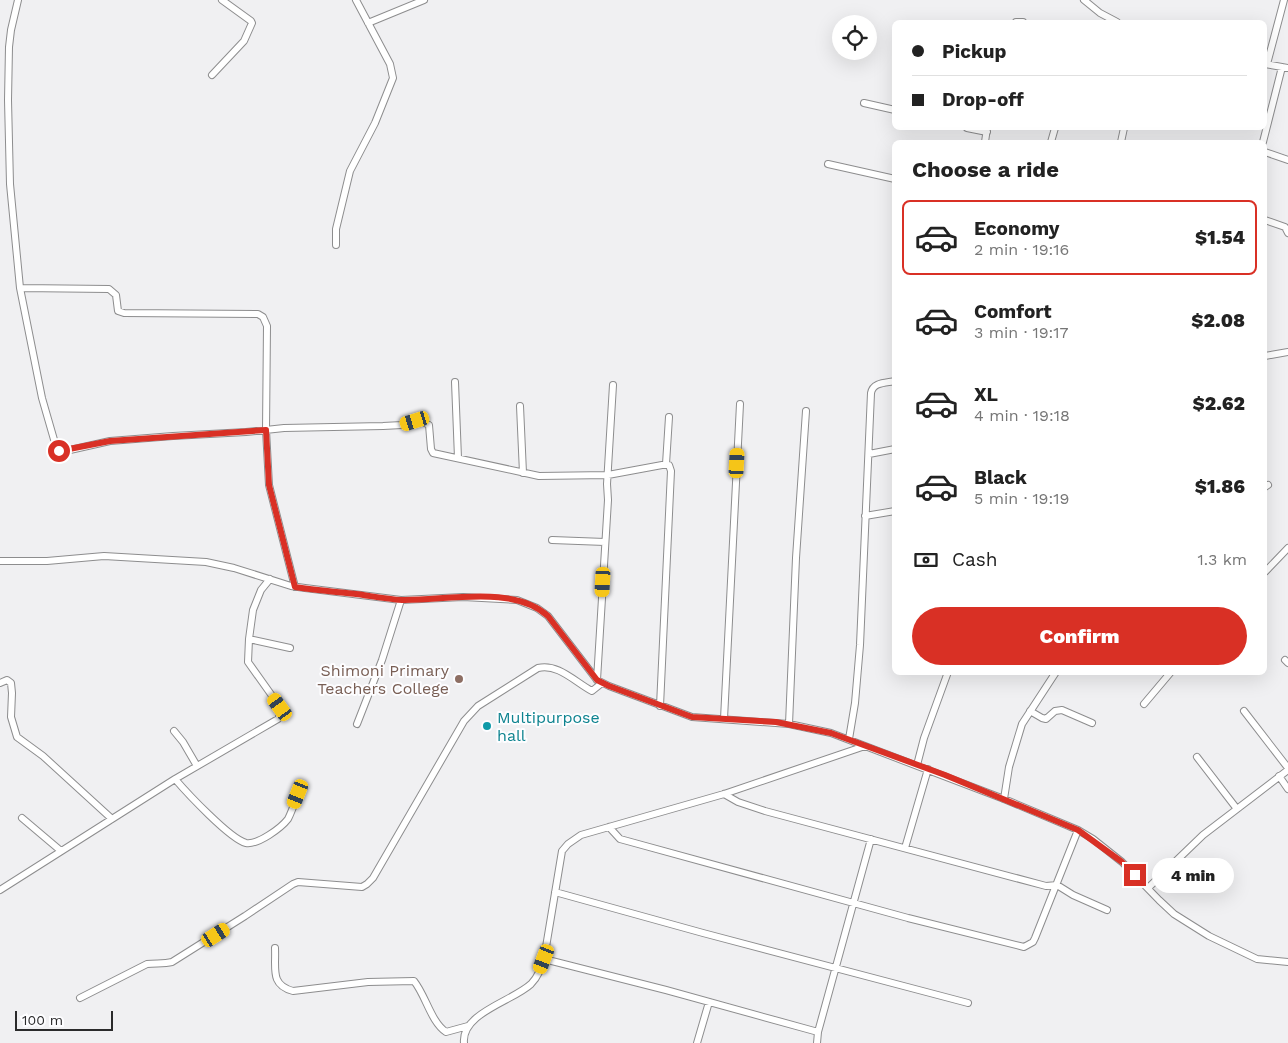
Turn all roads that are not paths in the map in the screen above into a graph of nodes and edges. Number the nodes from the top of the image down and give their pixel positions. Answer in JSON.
{"nodes":[{"id":1,"x":18,"y":0,"type":"edge"},
{"id":2,"x":222,"y":0,"type":"edge"},
{"id":3,"x":356,"y":0,"type":"edge"},
{"id":4,"x":424,"y":0,"type":"edge"},
{"id":5,"x":1084,"y":0,"type":"edge"},
{"id":6,"x":1284,"y":0,"type":"edge"},
{"id":7,"x":1113,"y":20,"type":"edge"},
{"id":8,"x":368,"y":23,"type":"junction"},
{"id":9,"x":1267,"y":60,"type":"edge"},
{"id":10,"x":1267,"y":64,"type":"edge"},
{"id":11,"x":1285,"y":68,"type":"edge"},
{"id":12,"x":212,"y":75,"type":"dead end"},
{"id":13,"x":864,"y":103,"type":"dead end"},
{"id":14,"x":892,"y":109,"type":"edge"},
{"id":15,"x":1267,"y":122,"type":"edge"},
{"id":16,"x":1267,"y":153,"type":"edge"},
{"id":17,"x":1288,"y":160,"type":"edge"},
{"id":18,"x":828,"y":164,"type":"dead end"},
{"id":19,"x":892,"y":178,"type":"edge"},
{"id":20,"x":1267,"y":221,"type":"edge"},
{"id":21,"x":1287,"y":229,"type":"edge"},
{"id":22,"x":336,"y":245,"type":"dead end"},
{"id":23,"x":20,"y":288,"type":"junction"},
{"id":24,"x":1288,"y":354,"type":"edge"},
{"id":25,"x":1267,"y":356,"type":"edge"},
{"id":26,"x":455,"y":382,"type":"dead end"},
{"id":27,"x":892,"y":382,"type":"edge"},
{"id":28,"x":613,"y":385,"type":"dead end"},
{"id":29,"x":740,"y":404,"type":"dead end"},
{"id":30,"x":520,"y":406,"type":"dead end"},
{"id":31,"x":806,"y":411,"type":"dead end"},
{"id":32,"x":669,"y":416,"type":"dead end"},
{"id":33,"x":266,"y":430,"type":"junction"},
{"id":34,"x":892,"y":450,"type":"edge"},
{"id":35,"x":869,"y":454,"type":"junction"},
{"id":36,"x":458,"y":458,"type":"junction"},
{"id":37,"x":666,"y":464,"type":"junction"},
{"id":38,"x":523,"y":473,"type":"junction"},
{"id":39,"x":608,"y":476,"type":"junction"},
{"id":40,"x":892,"y":512,"type":"edge"},
{"id":41,"x":865,"y":516,"type":"junction"},
{"id":42,"x":552,"y":540,"type":"dead end"},
{"id":43,"x":605,"y":542,"type":"junction"},
{"id":44,"x":1288,"y":548,"type":"edge"},
{"id":45,"x":0,"y":561,"type":"edge"},
{"id":46,"x":1267,"y":570,"type":"edge"},
{"id":47,"x":270,"y":579,"type":"junction"},
{"id":48,"x":295,"y":587,"type":"junction"},
{"id":49,"x":401,"y":600,"type":"junction"},
{"id":50,"x":249,"y":639,"type":"junction"},
{"id":51,"x":290,"y":648,"type":"dead end"},
{"id":52,"x":947,"y":675,"type":"edge"},
{"id":53,"x":1054,"y":675,"type":"edge"},
{"id":54,"x":1168,"y":675,"type":"edge"},
{"id":55,"x":599,"y":681,"type":"junction"},
{"id":56,"x":0,"y":683,"type":"edge"},
{"id":57,"x":1144,"y":704,"type":"dead end"},
{"id":58,"x":660,"y":706,"type":"junction"},
{"id":59,"x":1030,"y":711,"type":"junction"},
{"id":60,"x":1244,"y":711,"type":"dead end"},
{"id":61,"x":724,"y":719,"type":"junction"},
{"id":62,"x":1092,"y":723,"type":"dead end"},
{"id":63,"x":358,"y":724,"type":"dead end"},
{"id":64,"x":789,"y":724,"type":"junction"},
{"id":65,"x":174,"y":732,"type":"dead end"},
{"id":66,"x":849,"y":739,"type":"junction"},
{"id":67,"x":865,"y":746,"type":"junction"},
{"id":68,"x":1197,"y":757,"type":"dead end"},
{"id":69,"x":917,"y":765,"type":"junction"},
{"id":70,"x":197,"y":766,"type":"junction"},
{"id":71,"x":928,"y":769,"type":"junction"},
{"id":72,"x":1288,"y":769,"type":"edge"},
{"id":73,"x":1279,"y":776,"type":"junction"},
{"id":74,"x":175,"y":779,"type":"junction"},
{"id":75,"x":1288,"y":789,"type":"edge"},
{"id":76,"x":298,"y":794,"type":"dead end"},
{"id":77,"x":724,"y":794,"type":"junction"},
{"id":78,"x":1004,"y":799,"type":"junction"},
{"id":79,"x":1237,"y":809,"type":"junction"},
{"id":80,"x":22,"y":818,"type":"dead end"},
{"id":81,"x":112,"y":819,"type":"junction"},
{"id":82,"x":609,"y":827,"type":"junction"},
{"id":83,"x":1078,"y":830,"type":"junction"},
{"id":84,"x":871,"y":839,"type":"junction"},
{"id":85,"x":905,"y":848,"type":"junction"},
{"id":86,"x":61,"y":851,"type":"junction"},
{"id":87,"x":1057,"y":885,"type":"junction"},
{"id":88,"x":1148,"y":888,"type":"junction"},
{"id":89,"x":0,"y":890,"type":"edge"},
{"id":90,"x":555,"y":892,"type":"junction"},
{"id":91,"x":854,"y":903,"type":"junction"},
{"id":92,"x":1107,"y":910,"type":"dead end"},
{"id":93,"x":275,"y":948,"type":"dead end"},
{"id":94,"x":544,"y":959,"type":"junction"},
{"id":95,"x":1288,"y":962,"type":"edge"},
{"id":96,"x":837,"y":968,"type":"junction"},
{"id":97,"x":80,"y":998,"type":"dead end"},
{"id":98,"x":709,"y":1002,"type":"junction"},
{"id":99,"x":968,"y":1003,"type":"dead end"},
{"id":100,"x":468,"y":1026,"type":"junction"},
{"id":101,"x":818,"y":1032,"type":"junction"},
{"id":102,"x":464,"y":1043,"type":"edge"},
{"id":103,"x":697,"y":1043,"type":"edge"},
{"id":104,"x":818,"y":1043,"type":"edge"}],
"edges":[{"from":1,"to":23,"type":"street"},
{"from":2,"to":12,"type":"street"},
{"from":3,"to":8,"type":"street"},
{"from":4,"to":8,"type":"street"},
{"from":5,"to":7,"type":"street"},
{"from":6,"to":9,"type":"street"},
{"from":8,"to":22,"type":"street"},
{"from":10,"to":11,"type":"street"},
{"from":11,"to":15,"type":"street"},
{"from":13,"to":14,"type":"street"},
{"from":16,"to":17,"type":"street"},
{"from":18,"to":19,"type":"street"},
{"from":20,"to":21,"type":"street"},
{"from":23,"to":33,"type":"street"},
{"from":23,"to":33,"type":"street"},
{"from":24,"to":25,"type":"street"},
{"from":26,"to":36,"type":"street"},
{"from":27,"to":35,"type":"street"},
{"from":28,"to":39,"type":"street"},
{"from":29,"to":61,"type":"street"},
{"from":30,"to":38,"type":"street"},
{"from":31,"to":64,"type":"street"},
{"from":32,"to":37,"type":"street"},
{"from":33,"to":36,"type":"street"},
{"from":33,"to":48,"type":"street"},
{"from":34,"to":35,"type":"street"},
{"from":35,"to":41,"type":"street"},
{"from":36,"to":38,"type":"street"},
{"from":37,"to":39,"type":"street"},
{"from":37,"to":58,"type":"street"},
{"from":38,"to":39,"type":"street"},
{"from":39,"to":43,"type":"street"},
{"from":40,"to":41,"type":"street"},
{"from":41,"to":66,"type":"street"},
{"from":42,"to":43,"type":"street"},
{"from":43,"to":55,"type":"street"},
{"from":44,"to":46,"type":"street"},
{"from":45,"to":47,"type":"street"},
{"from":47,"to":48,"type":"street"},
{"from":47,"to":50,"type":"street"},
{"from":48,"to":49,"type":"street"},
{"from":49,"to":55,"type":"street"},
{"from":49,"to":63,"type":"street"},
{"from":50,"to":51,"type":"street"},
{"from":50,"to":70,"type":"street"},
{"from":52,"to":69,"type":"street"},
{"from":53,"to":59,"type":"street"},
{"from":54,"to":57,"type":"street"},
{"from":55,"to":58,"type":"street"},
{"from":55,"to":97,"type":"street"},
{"from":56,"to":81,"type":"street"},
{"from":58,"to":61,"type":"street"},
{"from":59,"to":62,"type":"street"},
{"from":59,"to":78,"type":"street"},
{"from":60,"to":72,"type":"street"},
{"from":61,"to":64,"type":"street"},
{"from":64,"to":66,"type":"street"},
{"from":65,"to":70,"type":"street"},
{"from":66,"to":67,"type":"street"},
{"from":67,"to":69,"type":"street"},
{"from":67,"to":77,"type":"street"},
{"from":68,"to":79,"type":"street"},
{"from":69,"to":71,"type":"street"},
{"from":70,"to":74,"type":"street"},
{"from":71,"to":78,"type":"street"},
{"from":71,"to":85,"type":"street"},
{"from":72,"to":73,"type":"street"},
{"from":73,"to":75,"type":"street"},
{"from":73,"to":79,"type":"street"},
{"from":74,"to":76,"type":"street"},
{"from":74,"to":81,"type":"street"},
{"from":77,"to":82,"type":"street"},
{"from":77,"to":84,"type":"street"},
{"from":78,"to":83,"type":"street"},
{"from":79,"to":88,"type":"street"},
{"from":80,"to":86,"type":"street"},
{"from":81,"to":86,"type":"street"},
{"from":82,"to":90,"type":"street"},
{"from":82,"to":91,"type":"street"},
{"from":83,"to":87,"type":"street"},
{"from":83,"to":88,"type":"street"},
{"from":84,"to":85,"type":"street"},
{"from":84,"to":91,"type":"street"},
{"from":85,"to":87,"type":"street"},
{"from":86,"to":89,"type":"street"},
{"from":87,"to":91,"type":"street"},
{"from":87,"to":92,"type":"street"},
{"from":88,"to":95,"type":"street"},
{"from":90,"to":94,"type":"street"},
{"from":90,"to":96,"type":"street"},
{"from":91,"to":96,"type":"street"},
{"from":93,"to":100,"type":"street"},
{"from":94,"to":98,"type":"street"},
{"from":94,"to":100,"type":"street"},
{"from":96,"to":99,"type":"street"},
{"from":96,"to":101,"type":"street"},
{"from":98,"to":101,"type":"street"},
{"from":98,"to":103,"type":"street"},
{"from":100,"to":102,"type":"street"},
{"from":101,"to":104,"type":"street"}]}
